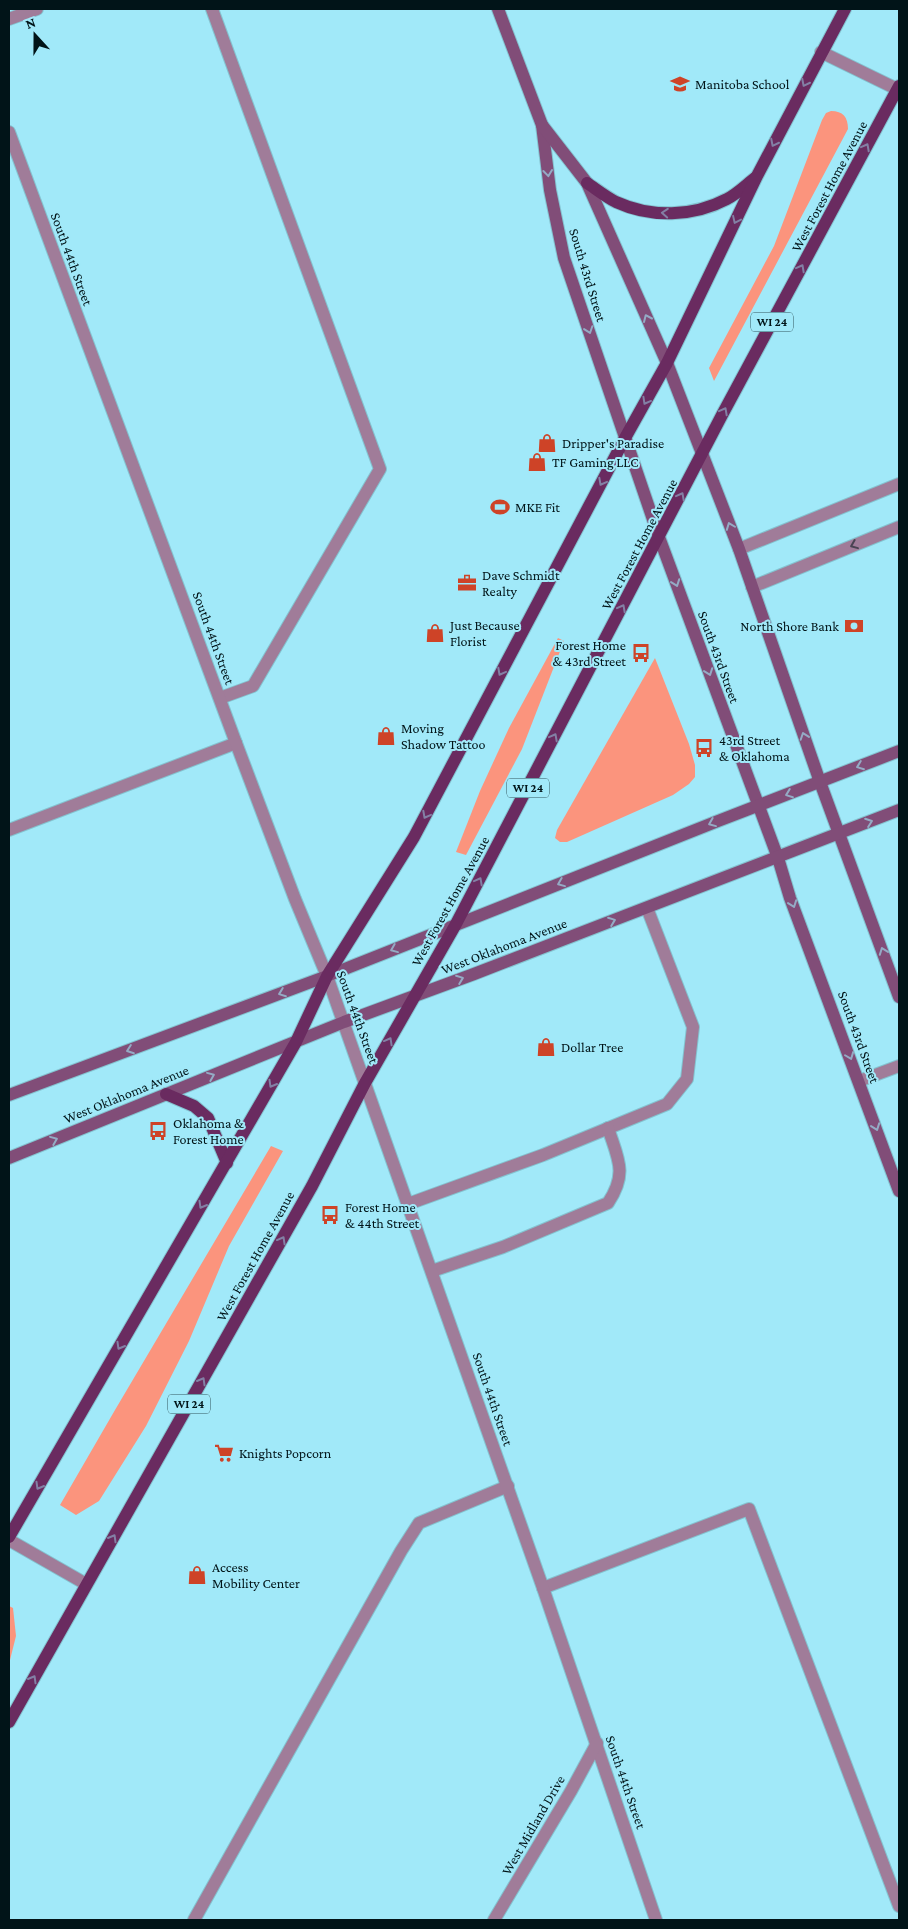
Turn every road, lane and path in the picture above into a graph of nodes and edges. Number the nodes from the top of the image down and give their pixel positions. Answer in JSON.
{"nodes":[{"id":1,"x":37,"y":9,"type":"edge"},
{"id":2,"x":212,"y":9,"type":"edge"},
{"id":3,"x":498,"y":9,"type":"edge"},
{"id":4,"x":845,"y":9,"type":"edge"},
{"id":5,"x":9,"y":19,"type":"edge"},
{"id":6,"x":821,"y":52,"type":"junction"},
{"id":7,"x":899,"y":88,"type":"edge"},
{"id":8,"x":542,"y":125,"type":"junction"},
{"id":9,"x":9,"y":132,"type":"edge"},
{"id":10,"x":756,"y":176,"type":"junction"},
{"id":11,"x":587,"y":183,"type":"junction"},
{"id":12,"x":667,"y":363,"type":"junction"},
{"id":13,"x":624,"y":438,"type":"junction"},
{"id":14,"x":702,"y":454,"type":"junction"},
{"id":15,"x":899,"y":484,"type":"edge"},
{"id":16,"x":899,"y":527,"type":"edge"},
{"id":17,"x":659,"y":537,"type":"junction"},
{"id":18,"x":739,"y":549,"type":"junction"},
{"id":19,"x":752,"y":587,"type":"junction"},
{"id":20,"x":220,"y":698,"type":"junction"},
{"id":21,"x":236,"y":743,"type":"junction"},
{"id":22,"x":899,"y":751,"type":"edge"},
{"id":23,"x":820,"y":782,"type":"junction"},
{"id":24,"x":758,"y":806,"type":"junction"},
{"id":25,"x":899,"y":810,"type":"edge"},
{"id":26,"x":9,"y":830,"type":"edge"},
{"id":27,"x":839,"y":834,"type":"junction"},
{"id":28,"x":778,"y":858,"type":"junction"},
{"id":29,"x":647,"y":908,"type":"junction"},
{"id":30,"x":456,"y":924,"type":"junction"},
{"id":31,"x":327,"y":976,"type":"junction"},
{"id":32,"x":414,"y":996,"type":"junction"},
{"id":33,"x":899,"y":997,"type":"edge"},
{"id":34,"x":344,"y":1022,"type":"junction"},
{"id":35,"x":296,"y":1042,"type":"junction"},
{"id":36,"x":899,"y":1066,"type":"edge"},
{"id":37,"x":859,"y":1081,"type":"junction"},
{"id":38,"x":365,"y":1084,"type":"junction"},
{"id":39,"x":166,"y":1094,"type":"junction"},
{"id":40,"x":9,"y":1095,"type":"edge"},
{"id":41,"x":608,"y":1128,"type":"junction"},
{"id":42,"x":9,"y":1158,"type":"edge"},
{"id":43,"x":227,"y":1163,"type":"junction"},
{"id":44,"x":899,"y":1191,"type":"edge"},
{"id":45,"x":408,"y":1204,"type":"junction"},
{"id":46,"x":432,"y":1271,"type":"junction"},
{"id":47,"x":508,"y":1486,"type":"junction"},
{"id":48,"x":9,"y":1539,"type":"edge"},
{"id":49,"x":86,"y":1584,"type":"junction"},
{"id":50,"x":543,"y":1588,"type":"junction"},
{"id":51,"x":9,"y":1722,"type":"edge"},
{"id":52,"x":597,"y":1743,"type":"junction"},
{"id":53,"x":899,"y":1906,"type":"edge"},
{"id":54,"x":194,"y":1920,"type":"edge"},
{"id":55,"x":494,"y":1920,"type":"edge"},
{"id":56,"x":656,"y":1920,"type":"edge"}],
"edges":[{"from":1,"to":5,"type":"street"},
{"from":2,"to":20,"type":"street"},
{"from":3,"to":8,"type":"main road","name":"South 43rd Street"},
{"from":4,"to":6,"type":"main road"},
{"from":6,"to":7,"type":"street"},
{"from":6,"to":10,"type":"main road","one_way":true},
{"from":14,"to":7,"type":"main road","name":"West Forest Home Avenue","number":"WI 24","one_way":true},
{"from":8,"to":11,"type":"main road","name":"South 43rd Street"},
{"from":8,"to":13,"type":"main road","name":"South 43rd Street","one_way":true},
{"from":9,"to":20,"type":"street","name":"South 44th Street"},
{"from":10,"to":11,"type":"main road","one_way":true},
{"from":10,"to":12,"type":"main road","one_way":true},
{"from":12,"to":11,"type":"main road","name":"South 43rd Street","one_way":true},
{"from":12,"to":13,"type":"main road","one_way":true},
{"from":12,"to":14,"type":"main road","name":"South 43rd Street"},
{"from":13,"to":17,"type":"main road","name":"South 43rd Street"},
{"from":13,"to":31,"type":"main road","one_way":true},
{"from":17,"to":14,"type":"main road","name":"West Forest Home Avenue","number":"WI 24","one_way":true},
{"from":18,"to":14,"type":"main road","name":"South 43rd Street","one_way":true},
{"from":15,"to":18,"type":"street"},
{"from":16,"to":19,"type":"street","one_way":true},
{"from":17,"to":24,"type":"main road","name":"South 43rd Street","one_way":true},
{"from":30,"to":17,"type":"main road","name":"West Forest Home Avenue","number":"WI 24","one_way":true},
{"from":18,"to":19,"type":"main road","name":"South 43rd Street"},
{"from":23,"to":19,"type":"main road","name":"South 43rd Street","one_way":true},
{"from":20,"to":21,"type":"street","name":"South 44th Street"},
{"from":21,"to":26,"type":"street"},
{"from":21,"to":31,"type":"street","name":"South 44th Street"},
{"from":22,"to":23,"type":"main road","one_way":true},
{"from":23,"to":24,"type":"main road","one_way":true},
{"from":23,"to":27,"type":"main road","name":"South 43rd Street"},
{"from":24,"to":28,"type":"main road","name":"South 43rd Street"},
{"from":24,"to":30,"type":"main road","one_way":true},
{"from":27,"to":25,"type":"main road","name":"West Oklahoma Avenue","one_way":true},
{"from":27,"to":28,"type":"main road","name":"West Oklahoma Avenue"},
{"from":33,"to":27,"type":"main road","name":"South 43rd Street","one_way":true},
{"from":28,"to":29,"type":"main road","name":"West Oklahoma Avenue"},
{"from":28,"to":37,"type":"main road","name":"South 43rd Street","one_way":true},
{"from":32,"to":29,"type":"main road","name":"West Oklahoma Avenue","one_way":true},
{"from":29,"to":41,"type":"street"},
{"from":30,"to":31,"type":"main road","one_way":true},
{"from":30,"to":32,"type":"main road","name":"West Forest Home Avenue","number":"WI 24"},
{"from":31,"to":34,"type":"street","name":"South 44th Street"},
{"from":31,"to":35,"type":"main road"},
{"from":31,"to":40,"type":"main road","one_way":true},
{"from":32,"to":34,"type":"main road","name":"West Oklahoma Avenue"},
{"from":38,"to":32,"type":"main road","name":"West Forest Home Avenue","number":"WI 24","one_way":true},
{"from":34,"to":35,"type":"main road","name":"West Oklahoma Avenue"},
{"from":34,"to":38,"type":"street","name":"South 44th Street"},
{"from":39,"to":35,"type":"main road","name":"West Oklahoma Avenue","one_way":true},
{"from":35,"to":43,"type":"main road","one_way":true},
{"from":36,"to":37,"type":"street"},
{"from":37,"to":44,"type":"main road","name":"South 43rd Street","one_way":true},
{"from":38,"to":45,"type":"street","name":"South 44th Street"},
{"from":49,"to":38,"type":"main road","name":"West Forest Home Avenue","number":"WI 24","one_way":true},
{"from":42,"to":39,"type":"main road","name":"West Oklahoma Avenue","one_way":true},
{"from":39,"to":43,"type":"main road"},
{"from":41,"to":45,"type":"street"},
{"from":41,"to":46,"type":"street"},
{"from":43,"to":48,"type":"main road","one_way":true},
{"from":45,"to":46,"type":"street","name":"South 44th Street"},
{"from":46,"to":47,"type":"street","name":"South 44th Street"},
{"from":47,"to":50,"type":"street","name":"South 44th Street"},
{"from":47,"to":54,"type":"street"},
{"from":48,"to":49,"type":"street"},
{"from":51,"to":49,"type":"main road","name":"West Forest Home Avenue","number":"WI 24","one_way":true},
{"from":50,"to":52,"type":"street","name":"South 44th Street"},
{"from":50,"to":53,"type":"street"},
{"from":52,"to":55,"type":"street","name":"West Midland Drive"},
{"from":52,"to":56,"type":"street","name":"South 44th Street"}]}
